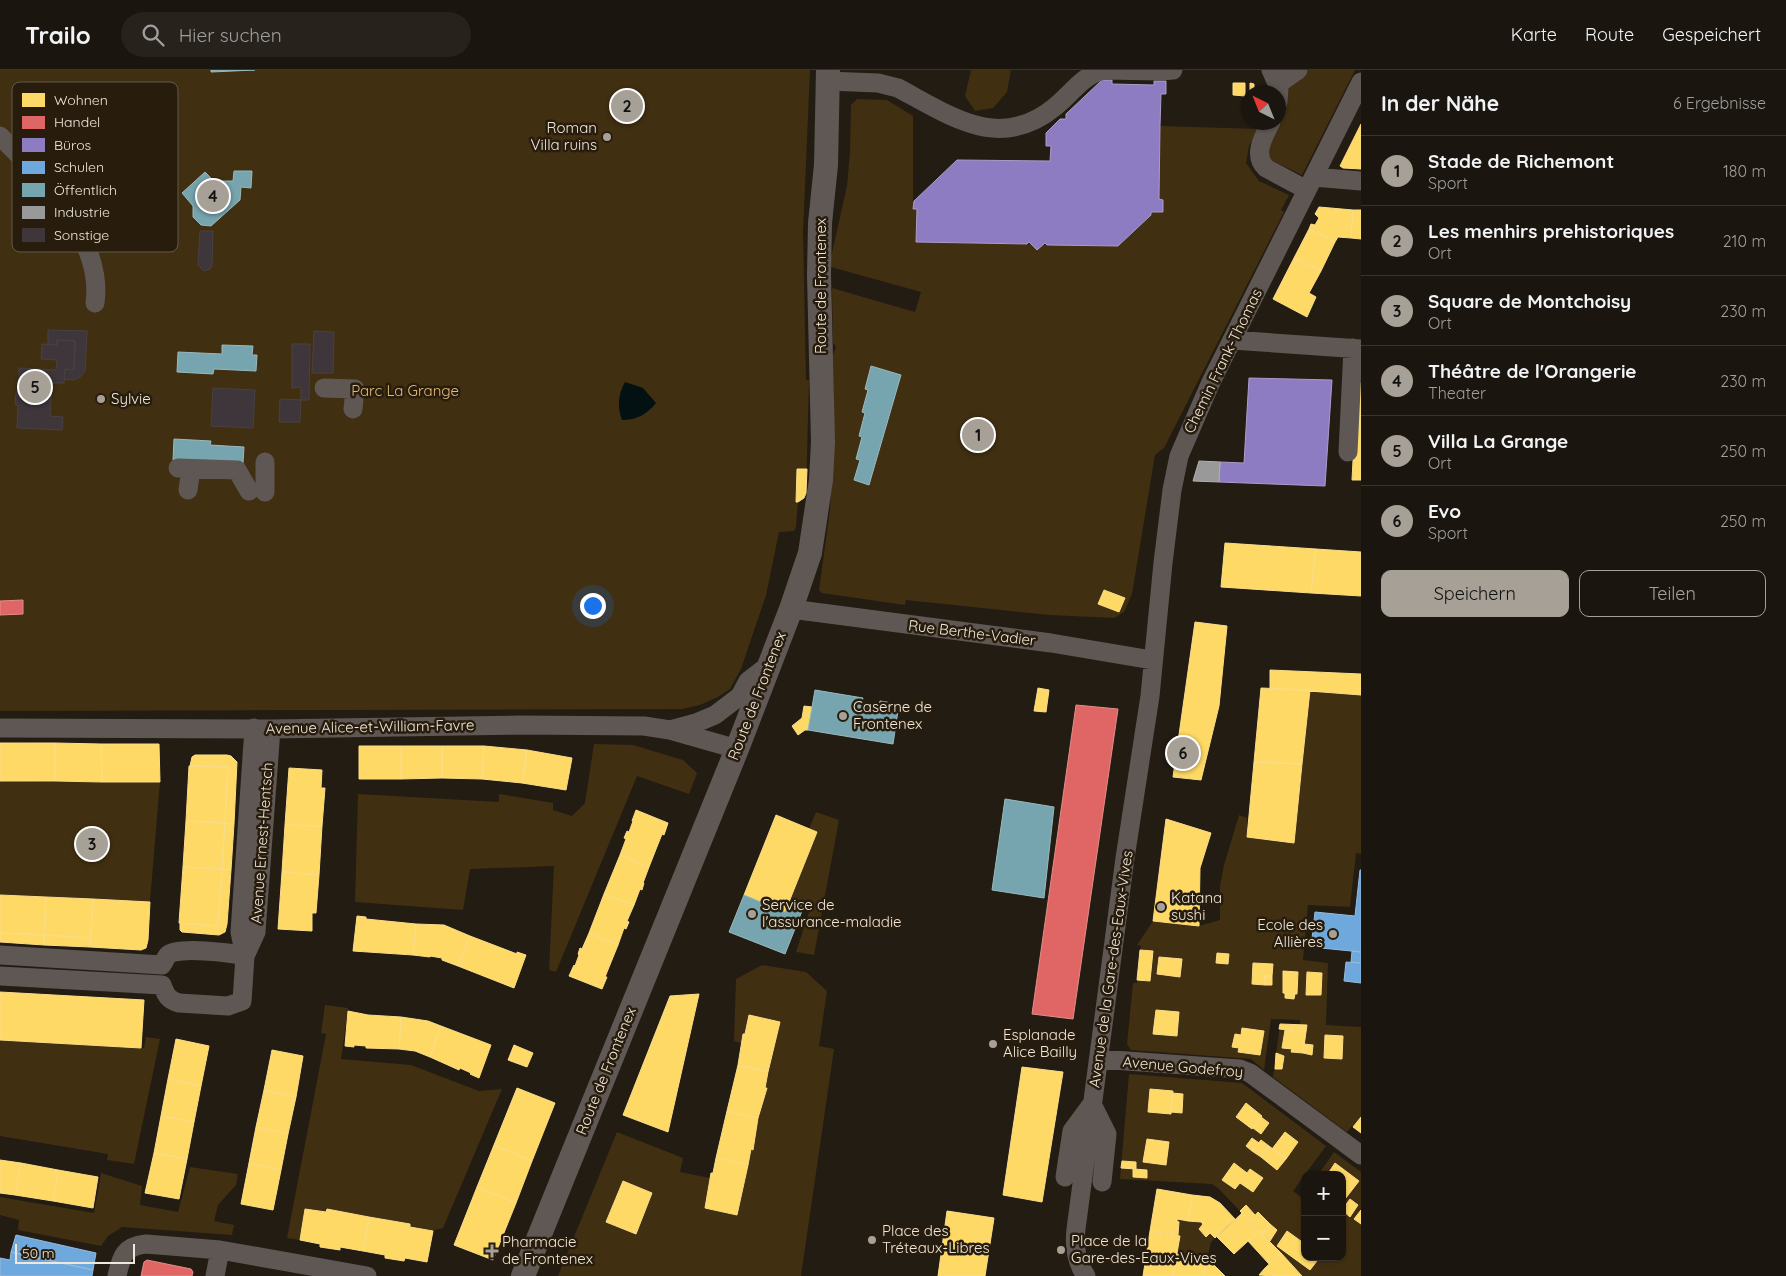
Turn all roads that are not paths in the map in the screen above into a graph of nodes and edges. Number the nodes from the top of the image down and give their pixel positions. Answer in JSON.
{"nodes":[{"id":1,"x":1104,"y":70,"type":"edge"},
{"id":2,"x":1173,"y":70,"type":"edge"},
{"id":3,"x":1298,"y":70,"type":"edge"},
{"id":4,"x":828,"y":75,"type":"edge"},
{"id":5,"x":1361,"y":82,"type":"edge"},
{"id":6,"x":1276,"y":85,"type":"edge"},
{"id":7,"x":1267,"y":130,"type":"edge"},
{"id":8,"x":0,"y":136,"type":"edge"},
{"id":9,"x":12,"y":149,"type":"edge"},
{"id":10,"x":1361,"y":181,"type":"edge"},
{"id":11,"x":1311,"y":183,"type":"junction"},
{"id":12,"x":88,"y":252,"type":"edge"},
{"id":13,"x":95,"y":302,"type":"dead end"},
{"id":14,"x":1232,"y":340,"type":"junction"},
{"id":15,"x":1357,"y":348,"type":"edge"},
{"id":16,"x":324,"y":388,"type":"dead end"},
{"id":17,"x":353,"y":409,"type":"dead end"},
{"id":18,"x":1348,"y":452,"type":"dead end"},
{"id":19,"x":265,"y":462,"type":"dead end"},
{"id":20,"x":188,"y":490,"type":"dead end"},
{"id":21,"x":791,"y":609,"type":"junction"},
{"id":22,"x":1152,"y":660,"type":"junction"},
{"id":23,"x":770,"y":664,"type":"junction"},
{"id":24,"x":0,"y":728,"type":"edge"},
{"id":25,"x":262,"y":728,"type":"junction"},
{"id":26,"x":670,"y":730,"type":"junction"},
{"id":27,"x":737,"y":749,"type":"junction"},
{"id":28,"x":0,"y":954,"type":"edge"},
{"id":29,"x":245,"y":956,"type":"junction"},
{"id":30,"x":162,"y":965,"type":"junction"},
{"id":31,"x":0,"y":976,"type":"edge"},
{"id":32,"x":162,"y":985,"type":"junction"},
{"id":33,"x":1099,"y":1059,"type":"junction"},
{"id":34,"x":1092,"y":1104,"type":"junction"},
{"id":35,"x":1361,"y":1155,"type":"edge"},
{"id":36,"x":1065,"y":1177,"type":"dead end"},
{"id":37,"x":1102,"y":1182,"type":"dead end"},
{"id":38,"x":220,"y":1250,"type":"junction"},
{"id":39,"x":117,"y":1276,"type":"edge"},
{"id":40,"x":215,"y":1276,"type":"edge"},
{"id":41,"x":367,"y":1276,"type":"edge"},
{"id":42,"x":523,"y":1276,"type":"edge"},
{"id":43,"x":1086,"y":1276,"type":"edge"}],
"edges":[{"from":1,"to":2,"type":"street"},
{"from":1,"to":4,"type":"street","name":"Route de Frontenex"},
{"from":3,"to":6,"type":"street"},
{"from":4,"to":21,"type":"main road","name":"Route de Frontenex"},
{"from":5,"to":11,"type":"street","name":"Chemin Frank-Thomas"},
{"from":7,"to":11,"type":"street"},
{"from":8,"to":9,"type":"street"},
{"from":10,"to":11,"type":"street"},
{"from":11,"to":14,"type":"street","name":"Chemin Frank-Thomas"},
{"from":12,"to":13,"type":"street"},
{"from":14,"to":15,"type":"street"},
{"from":14,"to":22,"type":"street","name":"Chemin Frank-Thomas"},
{"from":15,"to":18,"type":"street"},
{"from":16,"to":17,"type":"street"},
{"from":19,"to":20,"type":"street"},
{"from":21,"to":22,"type":"street","name":"Rue Berthe-Vadier"},
{"from":21,"to":23,"type":"main road","name":"Route de Frontenex"},
{"from":22,"to":33,"type":"street","name":"Avenue de la Gare-des-Eaux-Vives"},
{"from":23,"to":26,"type":"street"},
{"from":23,"to":27,"type":"main road","name":"Route de Frontenex"},
{"from":24,"to":25,"type":"street","name":"Avenue Alice-et-William-Favre"},
{"from":25,"to":26,"type":"street","name":"Avenue Alice-et-William-Favre"},
{"from":25,"to":29,"type":"street","name":"Avenue Ernest-Hentsch"},
{"from":26,"to":27,"type":"street","name":"Avenue Alice-et-William-Favre"},
{"from":27,"to":42,"type":"main road","name":"Route de Frontenex"},
{"from":28,"to":30,"type":"street"},
{"from":29,"to":30,"type":"street"},
{"from":29,"to":32,"type":"street","name":"Avenue Ernest-Hentsch"},
{"from":30,"to":32,"type":"street"},
{"from":31,"to":32,"type":"street"},
{"from":33,"to":34,"type":"street","name":"Avenue de la Gare-des-Eaux-Vives"},
{"from":33,"to":35,"type":"street","name":"Avenue Godefroy"},
{"from":34,"to":36,"type":"street"},
{"from":34,"to":37,"type":"street"},
{"from":34,"to":43,"type":"street","name":"Avenue de la Gare-des-Eaux-Vives"},
{"from":38,"to":39,"type":"street"},
{"from":38,"to":40,"type":"street"},
{"from":38,"to":41,"type":"street"}]}
